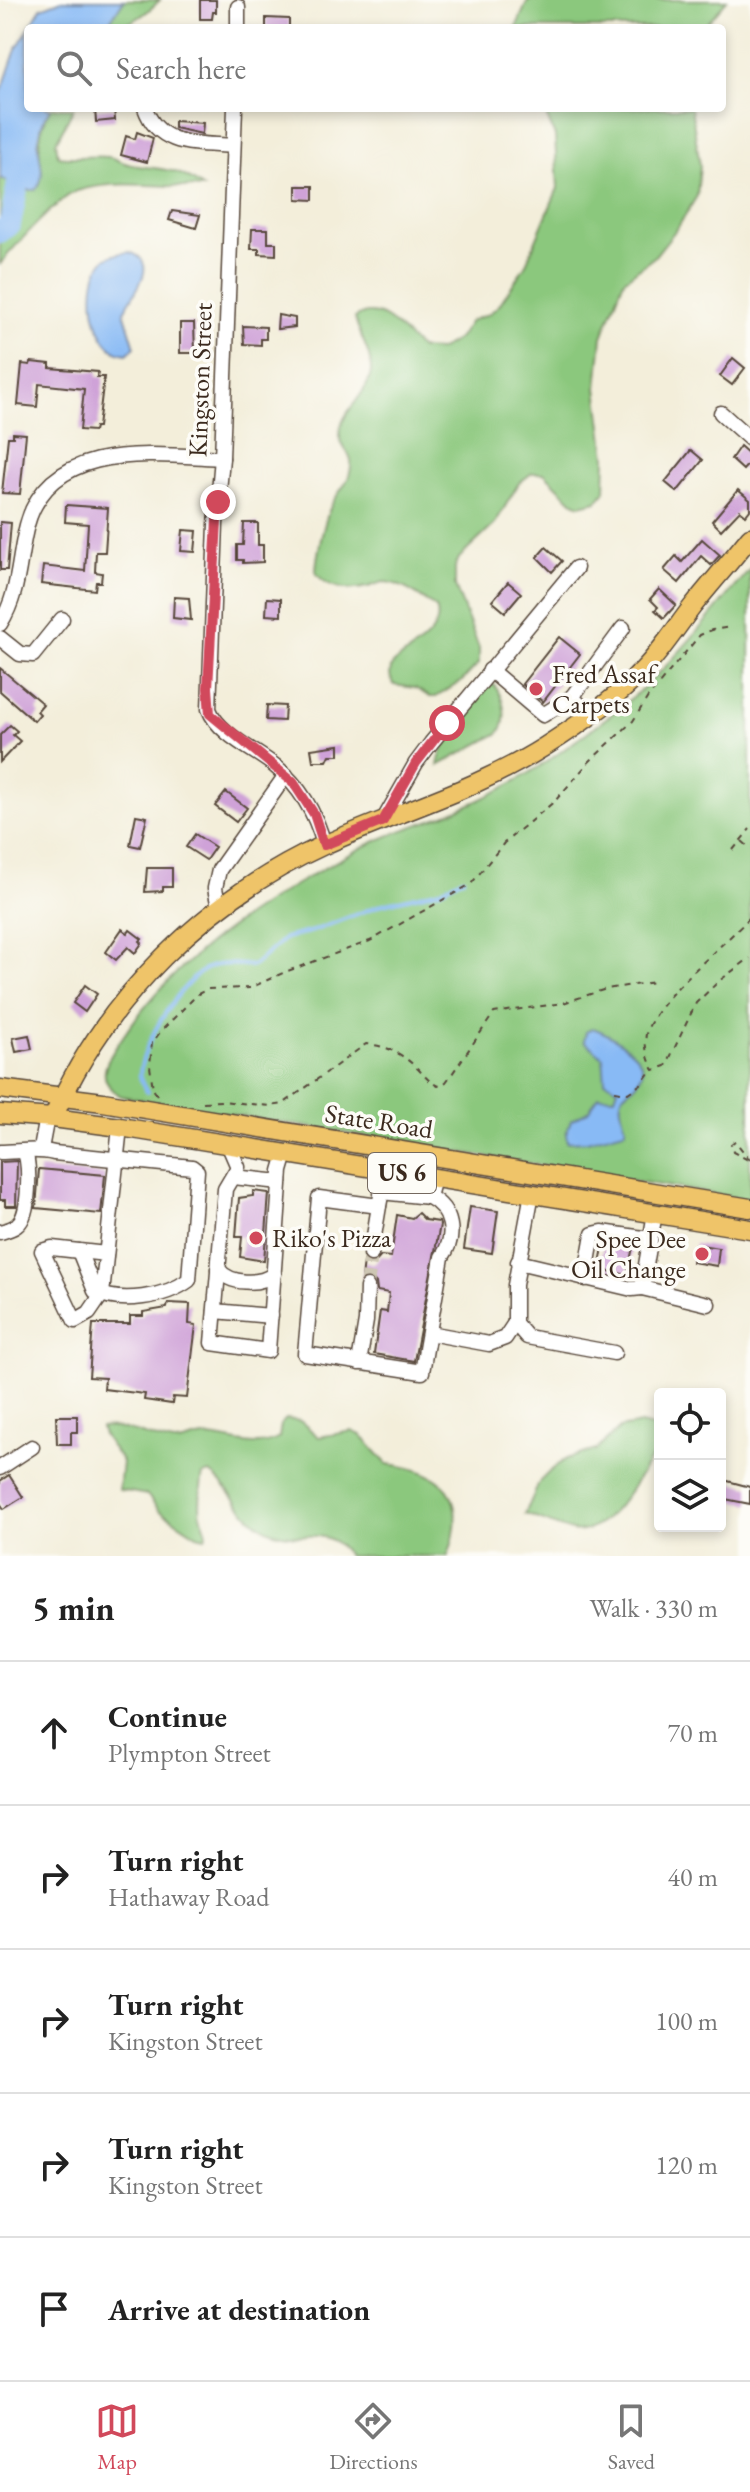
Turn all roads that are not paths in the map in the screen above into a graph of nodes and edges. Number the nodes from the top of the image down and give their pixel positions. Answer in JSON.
{"nodes":[{"id":1,"x":238,"y":7,"type":"dead end"},
{"id":2,"x":238,"y":24,"type":"edge"},
{"id":3,"x":146,"y":112,"type":"edge"},
{"id":4,"x":235,"y":112,"type":"edge"},
{"id":5,"x":233,"y":146,"type":"junction"},
{"id":6,"x":721,"y":413,"type":"dead end"},
{"id":7,"x":750,"y":439,"type":"edge"},
{"id":8,"x":222,"y":458,"type":"junction"},
{"id":9,"x":750,"y":537,"type":"edge"},
{"id":10,"x":576,"y":568,"type":"dead end"},
{"id":11,"x":62,"y":619,"type":"dead end"},
{"id":12,"x":0,"y":624,"type":"edge"},
{"id":13,"x":623,"y":628,"type":"dead end"},
{"id":14,"x":0,"y":638,"type":"edge"},
{"id":15,"x":490,"y":670,"type":"junction"},
{"id":16,"x":572,"y":697,"type":"junction"},
{"id":17,"x":590,"y":715,"type":"junction"},
{"id":18,"x":286,"y":775,"type":"junction"},
{"id":19,"x":383,"y":821,"type":"junction"},
{"id":20,"x":324,"y":845,"type":"junction"},
{"id":21,"x":219,"y":908,"type":"junction"},
{"id":22,"x":0,"y":1089,"type":"edge"},
{"id":23,"x":63,"y":1096,"type":"junction"},
{"id":24,"x":0,"y":1114,"type":"edge"},
{"id":25,"x":50,"y":1118,"type":"junction"},
{"id":26,"x":120,"y":1127,"type":"junction"},
{"id":27,"x":228,"y":1144,"type":"junction"},
{"id":28,"x":41,"y":1149,"type":"junction"},
{"id":29,"x":0,"y":1152,"type":"edge"},
{"id":30,"x":25,"y":1152,"type":"junction"},
{"id":31,"x":286,"y":1154,"type":"junction"},
{"id":32,"x":116,"y":1159,"type":"junction"},
{"id":33,"x":386,"y":1170,"type":"junction"},
{"id":34,"x":536,"y":1173,"type":"junction"},
{"id":35,"x":233,"y":1177,"type":"junction"},
{"id":36,"x":434,"y":1178,"type":"junction"},
{"id":37,"x":280,"y":1182,"type":"junction"},
{"id":38,"x":532,"y":1193,"type":"junction"},
{"id":39,"x":429,"y":1197,"type":"junction"},
{"id":40,"x":380,"y":1199,"type":"junction"},
{"id":41,"x":750,"y":1208,"type":"edge"},
{"id":42,"x":655,"y":1213,"type":"junction"},
{"id":43,"x":750,"y":1229,"type":"edge"},
{"id":44,"x":0,"y":1230,"type":"edge"},
{"id":45,"x":650,"y":1239,"type":"junction"},
{"id":46,"x":79,"y":1251,"type":"junction"},
{"id":47,"x":106,"y":1254,"type":"junction"},
{"id":48,"x":371,"y":1254,"type":"tunnel mouth"},
{"id":49,"x":518,"y":1262,"type":"junction"},
{"id":50,"x":218,"y":1269,"type":"junction"},
{"id":51,"x":274,"y":1274,"type":"junction"},
{"id":52,"x":585,"y":1279,"type":"junction"},
{"id":53,"x":367,"y":1287,"type":"tunnel mouth"},
{"id":54,"x":642,"y":1288,"type":"junction"},
{"id":55,"x":102,"y":1294,"type":"junction"},
{"id":56,"x":708,"y":1304,"type":"dead end"},
{"id":57,"x":215,"y":1311,"type":"junction"},
{"id":58,"x":271,"y":1316,"type":"junction"},
{"id":59,"x":515,"y":1323,"type":"junction"},
{"id":60,"x":429,"y":1333,"type":"junction"},
{"id":61,"x":614,"y":1353,"type":"dead end"},
{"id":62,"x":359,"y":1363,"type":"junction"},
{"id":63,"x":32,"y":1447,"type":"dead end"},
{"id":64,"x":0,"y":1468,"type":"edge"}],
"edges":[{"from":1,"to":2,"type":"street"},
{"from":3,"to":5,"type":"street"},
{"from":4,"to":5,"type":"street","name":"Kingston Street"},
{"from":5,"to":8,"type":"street","name":"Kingston Street"},
{"from":6,"to":7,"type":"street"},
{"from":8,"to":12,"type":"street"},
{"from":8,"to":18,"type":"street","name":"Kingston Street"},
{"from":9,"to":17,"type":"main road"},
{"from":10,"to":15,"type":"street"},
{"from":11,"to":14,"type":"street"},
{"from":13,"to":16,"type":"street"},
{"from":15,"to":16,"type":"street"},
{"from":15,"to":19,"type":"street"},
{"from":16,"to":17,"type":"street"},
{"from":17,"to":19,"type":"main road"},
{"from":18,"to":20,"type":"street","name":"Kingston Street"},
{"from":18,"to":21,"type":"street"},
{"from":19,"to":20,"type":"main road"},
{"from":20,"to":21,"type":"main road"},
{"from":21,"to":23,"type":"main road"},
{"from":22,"to":23,"type":"main road","name":"State Road","number":"US 6"},
{"from":23,"to":25,"type":"main road"},
{"from":23,"to":34,"type":"main road","name":"State Road","number":"US 6"},
{"from":24,"to":25,"type":"main road","name":"State Road","number":"US 6"},
{"from":25,"to":26,"type":"main road","name":"State Road","number":"US 6"},
{"from":25,"to":28,"type":"street"},
{"from":26,"to":27,"type":"main road","name":"State Road","number":"US 6"},
{"from":26,"to":32,"type":"street"},
{"from":27,"to":31,"type":"main road","name":"State Road","number":"US 6"},
{"from":27,"to":35,"type":"street"},
{"from":28,"to":30,"type":"street"},
{"from":28,"to":32,"type":"street"},
{"from":29,"to":30,"type":"street"},
{"from":30,"to":44,"type":"street"},
{"from":31,"to":33,"type":"main road","name":"State Road","number":"US 6"},
{"from":31,"to":37,"type":"street"},
{"from":32,"to":47,"type":"street"},
{"from":32,"to":55,"type":"street"},
{"from":33,"to":36,"type":"main road","name":"State Road","number":"US 6"},
{"from":33,"to":40,"type":"street"},
{"from":34,"to":38,"type":"main road"},
{"from":34,"to":41,"type":"main road","name":"State Road","number":"US 6"},
{"from":35,"to":37,"type":"street"},
{"from":35,"to":50,"type":"street"},
{"from":36,"to":38,"type":"main road","name":"State Road","number":"US 6"},
{"from":36,"to":39,"type":"street"},
{"from":37,"to":51,"type":"street"},
{"from":38,"to":42,"type":"main road","name":"State Road","number":"US 6"},
{"from":38,"to":49,"type":"street"},
{"from":39,"to":40,"type":"street"},
{"from":39,"to":60,"type":"street"},
{"from":40,"to":48,"type":"street"},
{"from":40,"to":62,"type":"street"},
{"from":42,"to":43,"type":"main road","name":"State Road","number":"US 6"},
{"from":42,"to":45,"type":"street"},
{"from":45,"to":52,"type":"street"},
{"from":45,"to":54,"type":"street"},
{"from":46,"to":47,"type":"street"},
{"from":46,"to":55,"type":"street"},
{"from":46,"to":55,"type":"street"},
{"from":47,"to":55,"type":"street"},
{"from":49,"to":52,"type":"street"},
{"from":49,"to":59,"type":"street"},
{"from":50,"to":51,"type":"street"},
{"from":50,"to":57,"type":"street"},
{"from":51,"to":58,"type":"street"},
{"from":52,"to":54,"type":"street"},
{"from":53,"to":62,"type":"street"},
{"from":54,"to":56,"type":"street"},
{"from":57,"to":58,"type":"street"},
{"from":57,"to":58,"type":"street"},
{"from":59,"to":60,"type":"street"},
{"from":59,"to":61,"type":"street"},
{"from":60,"to":62,"type":"street"},
{"from":63,"to":64,"type":"street"}]}
